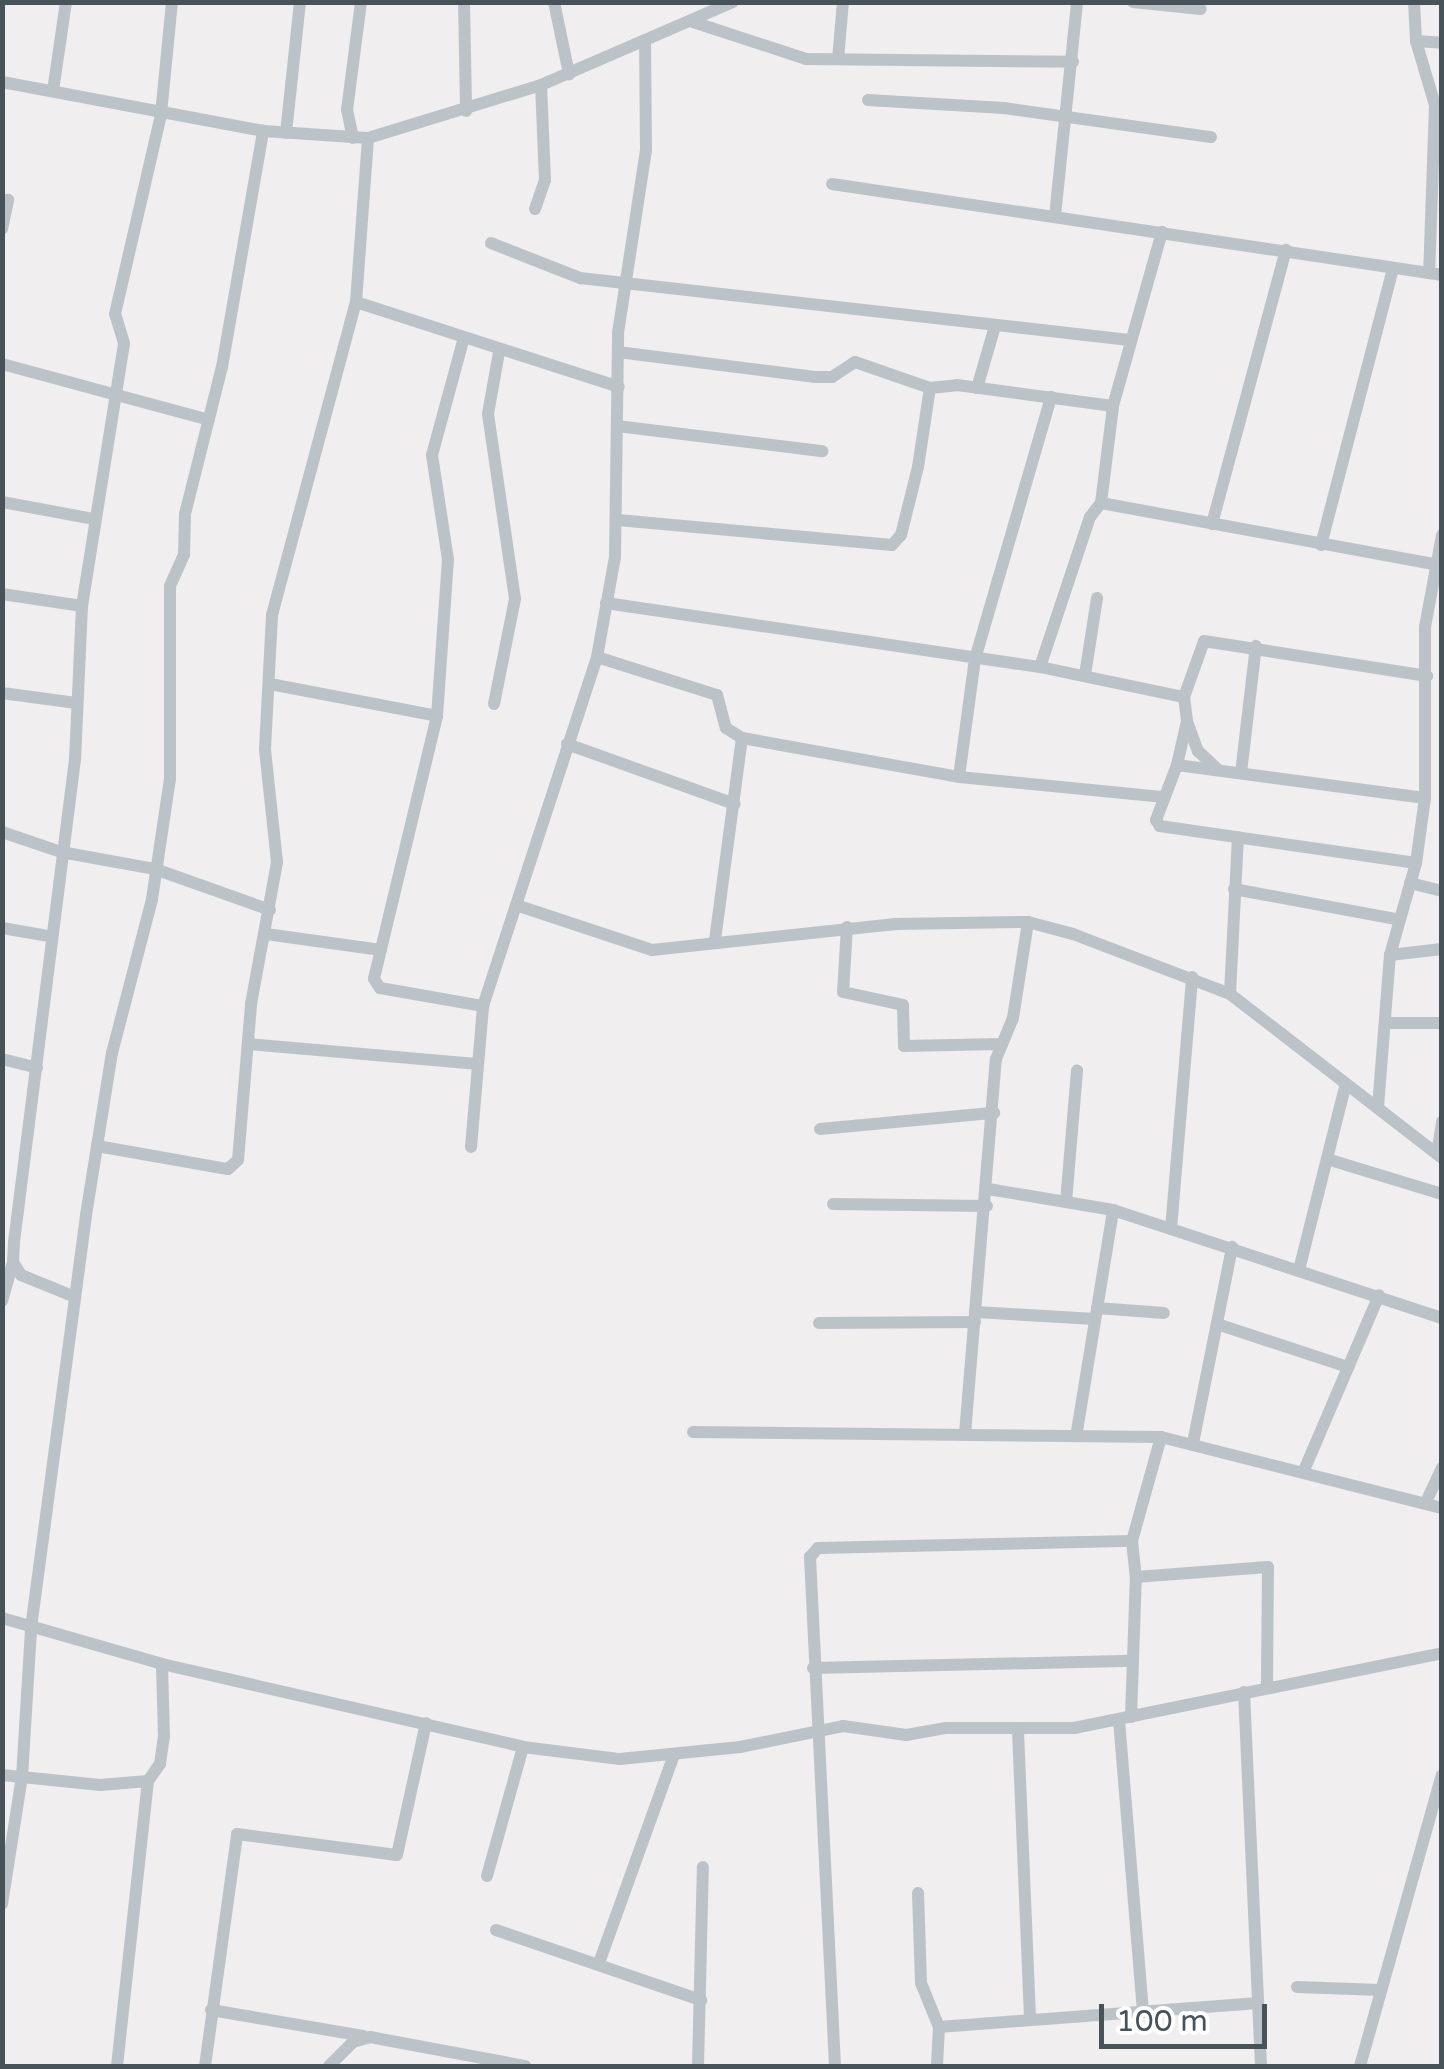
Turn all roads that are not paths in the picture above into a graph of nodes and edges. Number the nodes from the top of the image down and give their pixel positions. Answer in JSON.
{"nodes":[{"id":1,"x":66,"y":2,"type":"edge"},
{"id":2,"x":172,"y":2,"type":"edge"},
{"id":3,"x":300,"y":2,"type":"edge"},
{"id":4,"x":360,"y":2,"type":"edge"},
{"id":5,"x":464,"y":2,"type":"edge"},
{"id":6,"x":554,"y":2,"type":"edge"},
{"id":7,"x":732,"y":2,"type":"edge"},
{"id":8,"x":843,"y":2,"type":"edge"},
{"id":9,"x":1077,"y":2,"type":"edge"},
{"id":10,"x":1133,"y":2,"type":"edge"},
{"id":11,"x":1414,"y":2,"type":"edge"},
{"id":12,"x":1201,"y":10,"type":"dead end"},
{"id":13,"x":700,"y":14,"type":"edge"},
{"id":14,"x":646,"y":40,"type":"junction"},
{"id":15,"x":1416,"y":41,"type":"junction"},
{"id":16,"x":1442,"y":43,"type":"edge"},
{"id":17,"x":838,"y":59,"type":"junction"},
{"id":18,"x":1073,"y":62,"type":"junction"},
{"id":19,"x":569,"y":74,"type":"junction"},
{"id":20,"x":2,"y":82,"type":"edge"},
{"id":21,"x":541,"y":85,"type":"junction"},
{"id":22,"x":53,"y":92,"type":"junction"},
{"id":23,"x":868,"y":100,"type":"dead end"},
{"id":24,"x":466,"y":111,"type":"junction"},
{"id":25,"x":162,"y":114,"type":"junction"},
{"id":26,"x":1067,"y":116,"type":"junction"},
{"id":27,"x":264,"y":131,"type":"junction"},
{"id":28,"x":286,"y":133,"type":"junction"},
{"id":29,"x":1211,"y":137,"type":"dead end"},
{"id":30,"x":352,"y":138,"type":"junction"},
{"id":31,"x":368,"y":138,"type":"junction"},
{"id":32,"x":832,"y":184,"type":"dead end"},
{"id":33,"x":8,"y":200,"type":"dead end"},
{"id":34,"x":535,"y":209,"type":"dead end"},
{"id":35,"x":1055,"y":216,"type":"junction"},
{"id":36,"x":2,"y":229,"type":"edge"},
{"id":37,"x":1162,"y":232,"type":"junction"},
{"id":38,"x":491,"y":244,"type":"dead end"},
{"id":39,"x":1286,"y":250,"type":"junction"},
{"id":40,"x":1393,"y":268,"type":"junction"},
{"id":41,"x":1435,"y":274,"type":"edge"},
{"id":42,"x":623,"y":284,"type":"junction"},
{"id":43,"x":356,"y":302,"type":"junction"},
{"id":44,"x":996,"y":326,"type":"junction"},
{"id":45,"x":1130,"y":340,"type":"junction"},
{"id":46,"x":462,"y":341,"type":"junction"},
{"id":47,"x":499,"y":352,"type":"junction"},
{"id":48,"x":618,"y":352,"type":"junction"},
{"id":49,"x":2,"y":364,"type":"edge"},
{"id":50,"x":619,"y":387,"type":"junction"},
{"id":51,"x":930,"y":388,"type":"junction"},
{"id":52,"x":978,"y":388,"type":"junction"},
{"id":53,"x":114,"y":397,"type":"junction"},
{"id":54,"x":1051,"y":397,"type":"junction"},
{"id":55,"x":1114,"y":406,"type":"junction"},
{"id":56,"x":208,"y":420,"type":"junction"},
{"id":57,"x":617,"y":426,"type":"junction"},
{"id":58,"x":822,"y":451,"type":"dead end"},
{"id":59,"x":2,"y":502,"type":"edge"},
{"id":60,"x":1101,"y":503,"type":"junction"},
{"id":61,"x":94,"y":519,"type":"junction"},
{"id":62,"x":618,"y":520,"type":"junction"},
{"id":63,"x":1212,"y":524,"type":"junction"},
{"id":64,"x":1442,"y":535,"type":"edge"},
{"id":65,"x":1321,"y":545,"type":"junction"},
{"id":66,"x":1433,"y":564,"type":"junction"},
{"id":67,"x":1435,"y":588,"type":"edge"},
{"id":68,"x":2,"y":594,"type":"edge"},
{"id":69,"x":1097,"y":598,"type":"dead end"},
{"id":70,"x":606,"y":603,"type":"junction"},
{"id":71,"x":82,"y":606,"type":"junction"},
{"id":72,"x":1256,"y":646,"type":"junction"},
{"id":73,"x":597,"y":657,"type":"junction"},
{"id":74,"x":975,"y":659,"type":"junction"},
{"id":75,"x":1040,"y":667,"type":"junction"},
{"id":76,"x":1085,"y":675,"type":"junction"},
{"id":77,"x":1427,"y":676,"type":"junction"},
{"id":78,"x":270,"y":684,"type":"junction"},
{"id":79,"x":2,"y":693,"type":"edge"},
{"id":80,"x":1184,"y":697,"type":"junction"},
{"id":81,"x":76,"y":703,"type":"junction"},
{"id":82,"x":494,"y":704,"type":"dead end"},
{"id":83,"x":437,"y":716,"type":"junction"},
{"id":84,"x":1187,"y":722,"type":"junction"},
{"id":85,"x":742,"y":738,"type":"junction"},
{"id":86,"x":568,"y":744,"type":"junction"},
{"id":87,"x":1177,"y":764,"type":"junction"},
{"id":88,"x":1218,"y":770,"type":"junction"},
{"id":89,"x":1240,"y":773,"type":"junction"},
{"id":90,"x":958,"y":778,"type":"junction"},
{"id":91,"x":1164,"y":797,"type":"junction"},
{"id":92,"x":1425,"y":798,"type":"junction"},
{"id":93,"x":736,"y":804,"type":"junction"},
{"id":94,"x":2,"y":832,"type":"edge"},
{"id":95,"x":1238,"y":837,"type":"junction"},
{"id":96,"x":61,"y":852,"type":"junction"},
{"id":97,"x":1416,"y":863,"type":"junction"},
{"id":98,"x":155,"y":869,"type":"junction"},
{"id":99,"x":1410,"y":884,"type":"junction"},
{"id":100,"x":1234,"y":889,"type":"junction"},
{"id":101,"x":1442,"y":891,"type":"edge"},
{"id":102,"x":519,"y":906,"type":"junction"},
{"id":103,"x":270,"y":910,"type":"junction"},
{"id":104,"x":1396,"y":919,"type":"junction"},
{"id":105,"x":1028,"y":922,"type":"junction"},
{"id":106,"x":847,"y":927,"type":"junction"},
{"id":107,"x":2,"y":928,"type":"edge"},
{"id":108,"x":266,"y":934,"type":"junction"},
{"id":109,"x":49,"y":936,"type":"junction"},
{"id":110,"x":715,"y":940,"type":"junction"},
{"id":111,"x":382,"y":950,"type":"junction"},
{"id":112,"x":1442,"y":950,"type":"edge"},
{"id":113,"x":1390,"y":954,"type":"junction"},
{"id":114,"x":1192,"y":978,"type":"junction"},
{"id":115,"x":1230,"y":994,"type":"junction"},
{"id":116,"x":482,"y":1006,"type":"junction"},
{"id":117,"x":1390,"y":1023,"type":"junction"},
{"id":118,"x":1442,"y":1024,"type":"edge"},
{"id":119,"x":249,"y":1044,"type":"junction"},
{"id":120,"x":1001,"y":1044,"type":"junction"},
{"id":121,"x":2,"y":1059,"type":"edge"},
{"id":122,"x":476,"y":1064,"type":"junction"},
{"id":123,"x":37,"y":1068,"type":"junction"},
{"id":124,"x":1076,"y":1070,"type":"dead end"},
{"id":125,"x":1345,"y":1088,"type":"junction"},
{"id":126,"x":1378,"y":1107,"type":"junction"},
{"id":127,"x":994,"y":1113,"type":"junction"},
{"id":128,"x":1442,"y":1120,"type":"edge"},
{"id":129,"x":820,"y":1129,"type":"dead end"},
{"id":130,"x":97,"y":1146,"type":"junction"},
{"id":131,"x":472,"y":1147,"type":"dead end"},
{"id":132,"x":1439,"y":1156,"type":"edge"},
{"id":133,"x":1327,"y":1159,"type":"junction"},
{"id":134,"x":988,"y":1189,"type":"junction"},
{"id":135,"x":1442,"y":1194,"type":"edge"},
{"id":136,"x":1066,"y":1202,"type":"junction"},
{"id":137,"x":833,"y":1204,"type":"dead end"},
{"id":138,"x":987,"y":1206,"type":"junction"},
{"id":139,"x":1113,"y":1210,"type":"junction"},
{"id":140,"x":1171,"y":1229,"type":"junction"},
{"id":141,"x":1232,"y":1247,"type":"junction"},
{"id":142,"x":13,"y":1262,"type":"junction"},
{"id":143,"x":1299,"y":1270,"type":"junction"},
{"id":144,"x":1379,"y":1295,"type":"junction"},
{"id":145,"x":75,"y":1297,"type":"junction"},
{"id":146,"x":2,"y":1301,"type":"edge"},
{"id":147,"x":1164,"y":1313,"type":"dead end"},
{"id":148,"x":1096,"y":1314,"type":"junction"},
{"id":149,"x":976,"y":1317,"type":"junction"},
{"id":150,"x":1442,"y":1318,"type":"edge"},
{"id":151,"x":819,"y":1323,"type":"dead end"},
{"id":152,"x":1216,"y":1324,"type":"junction"},
{"id":153,"x":1348,"y":1367,"type":"junction"},
{"id":154,"x":693,"y":1432,"type":"dead end"},
{"id":155,"x":1077,"y":1432,"type":"junction"},
{"id":156,"x":965,"y":1434,"type":"junction"},
{"id":157,"x":1161,"y":1437,"type":"junction"},
{"id":158,"x":1193,"y":1443,"type":"junction"},
{"id":159,"x":1442,"y":1467,"type":"edge"},
{"id":160,"x":1305,"y":1468,"type":"junction"},
{"id":161,"x":1426,"y":1502,"type":"junction"},
{"id":162,"x":1442,"y":1508,"type":"edge"},
{"id":163,"x":1132,"y":1542,"type":"junction"},
{"id":164,"x":1136,"y":1577,"type":"junction"},
{"id":165,"x":2,"y":1618,"type":"edge"},
{"id":166,"x":31,"y":1628,"type":"junction"},
{"id":167,"x":1442,"y":1653,"type":"edge"},
{"id":168,"x":1134,"y":1661,"type":"junction"},
{"id":169,"x":162,"y":1664,"type":"junction"},
{"id":170,"x":813,"y":1668,"type":"junction"},
{"id":171,"x":1266,"y":1687,"type":"junction"},
{"id":172,"x":1244,"y":1692,"type":"junction"},
{"id":173,"x":1125,"y":1718,"type":"junction"},
{"id":174,"x":426,"y":1723,"type":"junction"},
{"id":175,"x":815,"y":1730,"type":"junction"},
{"id":176,"x":1018,"y":1732,"type":"junction"},
{"id":177,"x":523,"y":1746,"type":"junction"},
{"id":178,"x":674,"y":1757,"type":"junction"},
{"id":179,"x":2,"y":1775,"type":"edge"},
{"id":180,"x":22,"y":1778,"type":"junction"},
{"id":181,"x":148,"y":1781,"type":"junction"},
{"id":182,"x":1440,"y":1783,"type":"edge"},
{"id":183,"x":704,"y":1868,"type":"dead end"},
{"id":184,"x":487,"y":1876,"type":"dead end"},
{"id":185,"x":918,"y":1894,"type":"dead end"},
{"id":186,"x":2,"y":1904,"type":"edge"},
{"id":187,"x":496,"y":1930,"type":"dead end"},
{"id":188,"x":600,"y":1963,"type":"junction"},
{"id":189,"x":1296,"y":1987,"type":"dead end"},
{"id":190,"x":1381,"y":1990,"type":"junction"},
{"id":191,"x":702,"y":2000,"type":"junction"},
{"id":192,"x":1255,"y":2003,"type":"junction"},
{"id":193,"x":211,"y":2010,"type":"junction"},
{"id":194,"x":1142,"y":2012,"type":"junction"},
{"id":195,"x":1030,"y":2017,"type":"junction"},
{"id":196,"x":939,"y":2027,"type":"junction"},
{"id":197,"x":370,"y":2037,"type":"junction"},
{"id":198,"x":117,"y":2066,"type":"edge"},
{"id":199,"x":205,"y":2066,"type":"edge"},
{"id":200,"x":329,"y":2066,"type":"edge"},
{"id":201,"x":525,"y":2066,"type":"edge"},
{"id":202,"x":698,"y":2066,"type":"edge"},
{"id":203,"x":835,"y":2066,"type":"edge"},
{"id":204,"x":937,"y":2066,"type":"edge"},
{"id":205,"x":1261,"y":2066,"type":"edge"},
{"id":206,"x":1360,"y":2066,"type":"edge"}],
"edges":[{"from":1,"to":22,"type":"street"},
{"from":2,"to":25,"type":"street"},
{"from":3,"to":28,"type":"street"},
{"from":4,"to":30,"type":"street"},
{"from":5,"to":24,"type":"street"},
{"from":6,"to":19,"type":"street"},
{"from":7,"to":13,"type":"street"},
{"from":8,"to":17,"type":"street"},
{"from":9,"to":18,"type":"street"},
{"from":10,"to":12,"type":"street"},
{"from":11,"to":15,"type":"street"},
{"from":13,"to":14,"type":"street"},
{"from":13,"to":17,"type":"street"},
{"from":14,"to":19,"type":"street"},
{"from":14,"to":42,"type":"street"},
{"from":15,"to":16,"type":"street"},
{"from":15,"to":41,"type":"street"},
{"from":17,"to":18,"type":"street"},
{"from":18,"to":26,"type":"street"},
{"from":19,"to":21,"type":"street"},
{"from":20,"to":22,"type":"street"},
{"from":21,"to":24,"type":"street"},
{"from":21,"to":34,"type":"street"},
{"from":22,"to":25,"type":"street"},
{"from":23,"to":26,"type":"street"},
{"from":24,"to":31,"type":"street"},
{"from":25,"to":27,"type":"street"},
{"from":25,"to":53,"type":"street"},
{"from":26,"to":29,"type":"street"},
{"from":26,"to":35,"type":"street"},
{"from":27,"to":28,"type":"street"},
{"from":27,"to":56,"type":"street"},
{"from":28,"to":30,"type":"street"},
{"from":30,"to":31,"type":"street"},
{"from":31,"to":43,"type":"street"},
{"from":32,"to":35,"type":"street"},
{"from":33,"to":36,"type":"street"},
{"from":35,"to":37,"type":"street"},
{"from":37,"to":39,"type":"street"},
{"from":37,"to":45,"type":"street"},
{"from":38,"to":42,"type":"street"},
{"from":39,"to":40,"type":"street"},
{"from":39,"to":63,"type":"street"},
{"from":40,"to":41,"type":"street"},
{"from":40,"to":65,"type":"street"},
{"from":42,"to":44,"type":"street"},
{"from":42,"to":48,"type":"street"},
{"from":43,"to":46,"type":"street"},
{"from":43,"to":78,"type":"street"},
{"from":44,"to":45,"type":"street"},
{"from":44,"to":52,"type":"street"},
{"from":45,"to":55,"type":"street"},
{"from":46,"to":47,"type":"street"},
{"from":46,"to":83,"type":"street"},
{"from":47,"to":50,"type":"street"},
{"from":47,"to":82,"type":"street"},
{"from":48,"to":50,"type":"street"},
{"from":48,"to":51,"type":"street"},
{"from":49,"to":53,"type":"street"},
{"from":50,"to":57,"type":"street"},
{"from":51,"to":52,"type":"street"},
{"from":51,"to":62,"type":"street"},
{"from":52,"to":54,"type":"street"},
{"from":53,"to":56,"type":"street"},
{"from":53,"to":61,"type":"street"},
{"from":54,"to":55,"type":"street"},
{"from":54,"to":74,"type":"street"},
{"from":55,"to":60,"type":"street"},
{"from":56,"to":98,"type":"street"},
{"from":57,"to":58,"type":"street"},
{"from":57,"to":62,"type":"street"},
{"from":59,"to":61,"type":"street"},
{"from":60,"to":63,"type":"street"},
{"from":60,"to":75,"type":"street"},
{"from":61,"to":71,"type":"street"},
{"from":62,"to":70,"type":"street"},
{"from":63,"to":65,"type":"street"},
{"from":64,"to":66,"type":"street"},
{"from":65,"to":66,"type":"street"},
{"from":66,"to":67,"type":"street"},
{"from":67,"to":77,"type":"street"},
{"from":68,"to":71,"type":"street"},
{"from":69,"to":76,"type":"street"},
{"from":70,"to":73,"type":"street"},
{"from":70,"to":74,"type":"street"},
{"from":71,"to":81,"type":"street"},
{"from":72,"to":77,"type":"street"},
{"from":72,"to":80,"type":"street"},
{"from":72,"to":89,"type":"street"},
{"from":73,"to":85,"type":"street"},
{"from":73,"to":86,"type":"street"},
{"from":74,"to":75,"type":"street"},
{"from":74,"to":90,"type":"street"},
{"from":75,"to":76,"type":"street"},
{"from":76,"to":80,"type":"street"},
{"from":77,"to":92,"type":"street"},
{"from":78,"to":83,"type":"street"},
{"from":78,"to":103,"type":"street"},
{"from":79,"to":81,"type":"street"},
{"from":80,"to":84,"type":"street"},
{"from":81,"to":96,"type":"street"},
{"from":83,"to":111,"type":"street"},
{"from":84,"to":87,"type":"street"},
{"from":84,"to":88,"type":"street"},
{"from":85,"to":90,"type":"street"},
{"from":85,"to":93,"type":"street"},
{"from":86,"to":93,"type":"street"},
{"from":86,"to":102,"type":"street"},
{"from":87,"to":88,"type":"street"},
{"from":87,"to":91,"type":"street"},
{"from":88,"to":89,"type":"street"},
{"from":89,"to":92,"type":"street"},
{"from":90,"to":91,"type":"street"},
{"from":91,"to":95,"type":"street"},
{"from":92,"to":97,"type":"street"},
{"from":93,"to":110,"type":"street"},
{"from":94,"to":96,"type":"street"},
{"from":95,"to":97,"type":"street"},
{"from":95,"to":100,"type":"street"},
{"from":96,"to":98,"type":"street"},
{"from":96,"to":109,"type":"street"},
{"from":97,"to":99,"type":"street"},
{"from":98,"to":103,"type":"street"},
{"from":98,"to":130,"type":"street"},
{"from":99,"to":101,"type":"street"},
{"from":99,"to":104,"type":"street"},
{"from":100,"to":104,"type":"street"},
{"from":100,"to":115,"type":"street"},
{"from":102,"to":110,"type":"street"},
{"from":102,"to":116,"type":"street"},
{"from":103,"to":108,"type":"street"},
{"from":104,"to":113,"type":"street"},
{"from":105,"to":106,"type":"street"},
{"from":105,"to":114,"type":"street"},
{"from":105,"to":120,"type":"street"},
{"from":106,"to":110,"type":"street"},
{"from":106,"to":120,"type":"street"},
{"from":107,"to":109,"type":"street"},
{"from":108,"to":111,"type":"street"},
{"from":108,"to":119,"type":"street"},
{"from":109,"to":123,"type":"street"},
{"from":111,"to":116,"type":"street"},
{"from":112,"to":113,"type":"street"},
{"from":113,"to":117,"type":"street"},
{"from":114,"to":115,"type":"street"},
{"from":114,"to":140,"type":"street"},
{"from":115,"to":125,"type":"street"},
{"from":116,"to":122,"type":"street"},
{"from":117,"to":118,"type":"street"},
{"from":117,"to":126,"type":"street"},
{"from":119,"to":122,"type":"street"},
{"from":119,"to":130,"type":"street"},
{"from":120,"to":127,"type":"street"},
{"from":121,"to":123,"type":"street"},
{"from":122,"to":131,"type":"street"},
{"from":123,"to":142,"type":"street"},
{"from":124,"to":136,"type":"street"},
{"from":125,"to":126,"type":"street"},
{"from":125,"to":133,"type":"street"},
{"from":126,"to":132,"type":"street"},
{"from":127,"to":129,"type":"street"},
{"from":127,"to":134,"type":"street"},
{"from":128,"to":132,"type":"street"},
{"from":130,"to":145,"type":"street"},
{"from":133,"to":135,"type":"street"},
{"from":133,"to":143,"type":"street"},
{"from":134,"to":136,"type":"street"},
{"from":134,"to":138,"type":"street"},
{"from":136,"to":139,"type":"street"},
{"from":137,"to":138,"type":"street"},
{"from":138,"to":149,"type":"street"},
{"from":139,"to":140,"type":"street"},
{"from":139,"to":148,"type":"street"},
{"from":140,"to":141,"type":"street"},
{"from":141,"to":143,"type":"street"},
{"from":141,"to":152,"type":"street"},
{"from":142,"to":145,"type":"street"},
{"from":142,"to":146,"type":"street"},
{"from":143,"to":144,"type":"street"},
{"from":144,"to":150,"type":"street"},
{"from":144,"to":153,"type":"street"},
{"from":145,"to":166,"type":"street"},
{"from":147,"to":148,"type":"street"},
{"from":148,"to":149,"type":"street"},
{"from":148,"to":155,"type":"street"},
{"from":149,"to":151,"type":"street"},
{"from":149,"to":156,"type":"street"},
{"from":152,"to":153,"type":"street"},
{"from":152,"to":158,"type":"street"},
{"from":153,"to":160,"type":"street"},
{"from":154,"to":156,"type":"street"},
{"from":155,"to":156,"type":"street"},
{"from":155,"to":157,"type":"street"},
{"from":157,"to":158,"type":"street"},
{"from":157,"to":163,"type":"street"},
{"from":158,"to":160,"type":"street"},
{"from":159,"to":161,"type":"street"},
{"from":160,"to":161,"type":"street"},
{"from":161,"to":162,"type":"street"},
{"from":163,"to":164,"type":"street"},
{"from":163,"to":170,"type":"street"},
{"from":164,"to":168,"type":"street"},
{"from":164,"to":171,"type":"street"},
{"from":165,"to":166,"type":"street"},
{"from":166,"to":169,"type":"street"},
{"from":166,"to":180,"type":"street"},
{"from":167,"to":171,"type":"street"},
{"from":168,"to":170,"type":"street"},
{"from":168,"to":173,"type":"street"},
{"from":169,"to":174,"type":"street"},
{"from":169,"to":181,"type":"street"},
{"from":170,"to":175,"type":"street"},
{"from":171,"to":172,"type":"street"},
{"from":172,"to":173,"type":"street"},
{"from":172,"to":192,"type":"street"},
{"from":173,"to":176,"type":"street"},
{"from":173,"to":194,"type":"street"},
{"from":174,"to":177,"type":"street"},
{"from":174,"to":193,"type":"street"},
{"from":175,"to":176,"type":"street"},
{"from":175,"to":178,"type":"street"},
{"from":175,"to":203,"type":"street"},
{"from":176,"to":195,"type":"street"},
{"from":177,"to":178,"type":"street"},
{"from":177,"to":184,"type":"street"},
{"from":178,"to":188,"type":"street"},
{"from":179,"to":180,"type":"street"},
{"from":180,"to":181,"type":"street"},
{"from":180,"to":186,"type":"street"},
{"from":181,"to":198,"type":"street"},
{"from":182,"to":190,"type":"street"},
{"from":183,"to":191,"type":"street"},
{"from":185,"to":196,"type":"street"},
{"from":187,"to":188,"type":"street"},
{"from":188,"to":191,"type":"street"},
{"from":189,"to":190,"type":"street"},
{"from":190,"to":206,"type":"street"},
{"from":191,"to":202,"type":"street"},
{"from":192,"to":194,"type":"street"},
{"from":192,"to":205,"type":"street"},
{"from":193,"to":197,"type":"street"},
{"from":193,"to":199,"type":"street"},
{"from":194,"to":195,"type":"street"},
{"from":195,"to":196,"type":"street"},
{"from":196,"to":204,"type":"street"},
{"from":197,"to":200,"type":"street"},
{"from":197,"to":201,"type":"street"}]}
